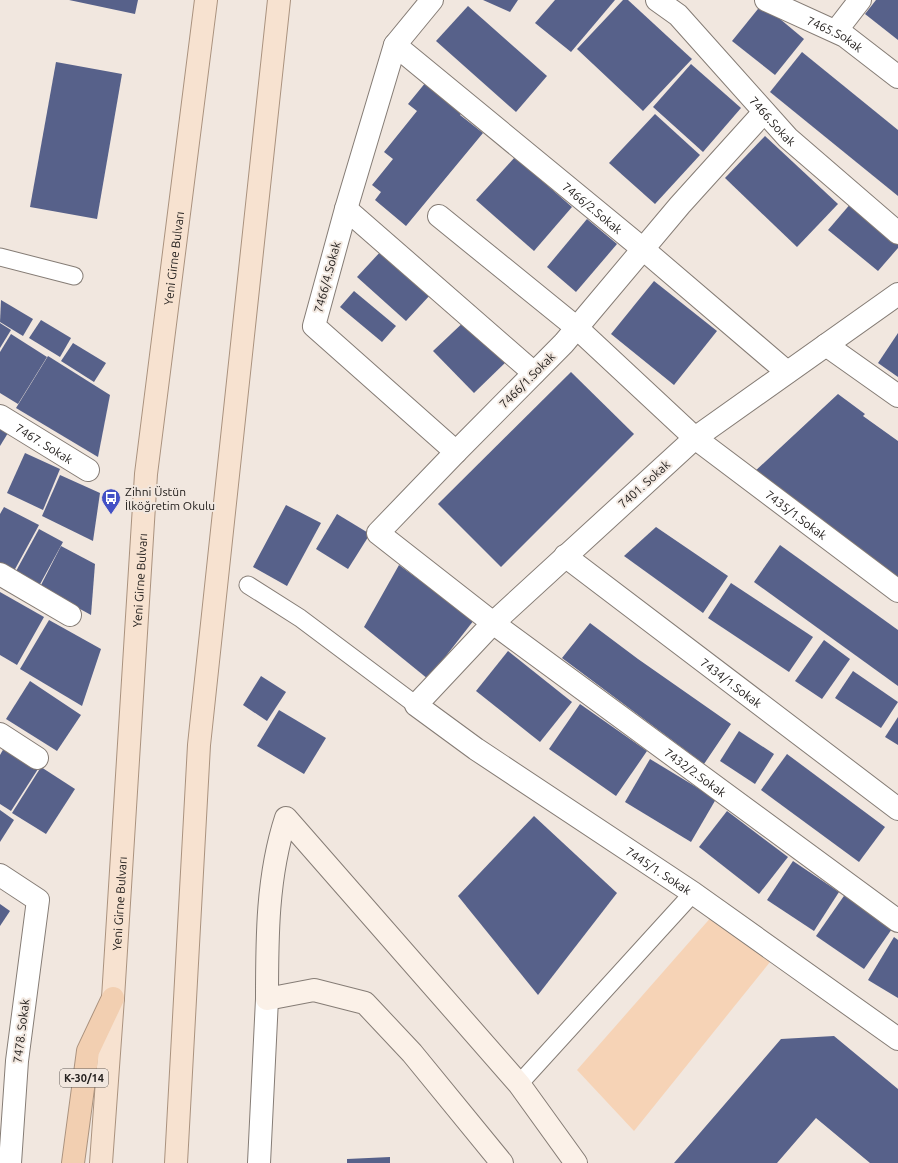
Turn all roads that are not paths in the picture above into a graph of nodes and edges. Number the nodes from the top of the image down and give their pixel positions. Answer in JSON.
{"nodes":[{"id":1,"x":206,"y":0,"type":"edge"},
{"id":2,"x":279,"y":0,"type":"edge"},
{"id":3,"x":432,"y":0,"type":"edge"},
{"id":4,"x":657,"y":0,"type":"edge"},
{"id":5,"x":766,"y":0,"type":"edge"},
{"id":6,"x":860,"y":0,"type":"edge"},
{"id":7,"x":836,"y":31,"type":"junction"},
{"id":8,"x":395,"y":45,"type":"junction"},
{"id":9,"x":898,"y":77,"type":"edge"},
{"id":10,"x":764,"y":112,"type":"junction"},
{"id":11,"x":346,"y":209,"type":"junction"},
{"id":12,"x":439,"y":216,"type":"dead end"},
{"id":13,"x":898,"y":233,"type":"edge"},
{"id":14,"x":643,"y":249,"type":"junction"},
{"id":15,"x":0,"y":257,"type":"edge"},
{"id":16,"x":74,"y":276,"type":"dead end"},
{"id":17,"x":898,"y":294,"type":"edge"},
{"id":18,"x":577,"y":328,"type":"junction"},
{"id":19,"x":826,"y":345,"type":"junction"},
{"id":20,"x":787,"y":372,"type":"junction"},
{"id":21,"x":534,"y":373,"type":"junction"},
{"id":22,"x":898,"y":396,"type":"edge"},
{"id":23,"x":0,"y":416,"type":"edge"},
{"id":24,"x":695,"y":438,"type":"junction"},
{"id":25,"x":456,"y":452,"type":"junction"},
{"id":26,"x":88,"y":470,"type":"dead end"},
{"id":27,"x":565,"y":556,"type":"junction"},
{"id":28,"x":0,"y":574,"type":"edge"},
{"id":29,"x":248,"y":585,"type":"dead end"},
{"id":30,"x":898,"y":591,"type":"edge"},
{"id":31,"x":70,"y":615,"type":"dead end"},
{"id":32,"x":493,"y":622,"type":"junction"},
{"id":33,"x":416,"y":705,"type":"junction"},
{"id":34,"x":0,"y":734,"type":"edge"},
{"id":35,"x":37,"y":758,"type":"dead end"},
{"id":36,"x":898,"y":809,"type":"edge"},
{"id":37,"x":0,"y":875,"type":"edge"},
{"id":38,"x":693,"y":893,"type":"junction"},
{"id":39,"x":898,"y":921,"type":"edge"},
{"id":40,"x":113,"y":998,"type":"junction"},
{"id":41,"x":267,"y":999,"type":"junction"},
{"id":42,"x":898,"y":1039,"type":"edge"},
{"id":43,"x":8,"y":1055,"type":"edge"},
{"id":44,"x":519,"y":1084,"type":"junction"},
{"id":45,"x":10,"y":1163,"type":"edge"},
{"id":46,"x":73,"y":1163,"type":"edge"},
{"id":47,"x":102,"y":1163,"type":"edge"},
{"id":48,"x":176,"y":1163,"type":"edge"},
{"id":49,"x":259,"y":1163,"type":"edge"},
{"id":50,"x":502,"y":1163,"type":"edge"},
{"id":51,"x":576,"y":1163,"type":"edge"}],
"edges":[{"from":1,"to":40,"type":"main road","name":"Yeni Girne Bulvarı"},
{"from":2,"to":48,"type":"main road"},
{"from":3,"to":8,"type":"street"},
{"from":4,"to":10,"type":"street","name":"7466.Sokak"},
{"from":5,"to":7,"type":"street","name":"7465.Sokak"},
{"from":6,"to":7,"type":"street"},
{"from":7,"to":9,"type":"street","name":"7465.Sokak"},
{"from":8,"to":11,"type":"street","name":"7466/4.Sokak"},
{"from":8,"to":14,"type":"street","name":"7466/2.Sokak"},
{"from":10,"to":13,"type":"street","name":"7466.Sokak"},
{"from":10,"to":14,"type":"street","name":"7466/1.Sokak"},
{"from":11,"to":21,"type":"street"},
{"from":11,"to":25,"type":"street","name":"7466/4.Sokak"},
{"from":12,"to":18,"type":"street","name":"7435/1.Sokak"},
{"from":14,"to":18,"type":"street","name":"7466/1.Sokak"},
{"from":14,"to":20,"type":"street","name":"7466/2.Sokak"},
{"from":15,"to":16,"type":"lane"},
{"from":17,"to":19,"type":"street","name":"7401. Sokak"},
{"from":18,"to":21,"type":"street","name":"7466/1.Sokak"},
{"from":18,"to":24,"type":"street","name":"7435/1.Sokak"},
{"from":19,"to":20,"type":"street","name":"7401. Sokak"},
{"from":19,"to":22,"type":"street"},
{"from":20,"to":24,"type":"street","name":"7401. Sokak"},
{"from":21,"to":25,"type":"street","name":"7466/1.Sokak"},
{"from":23,"to":26,"type":"street","name":"7467. Sokak"},
{"from":24,"to":27,"type":"street","name":"7401. Sokak"},
{"from":24,"to":30,"type":"street","name":"7435/1.Sokak"},
{"from":25,"to":32,"type":"street","name":"7466/1.Sokak"},
{"from":27,"to":32,"type":"street","name":"7401. Sokak"},
{"from":27,"to":36,"type":"street","name":"7434/1.Sokak"},
{"from":28,"to":31,"type":"street"},
{"from":29,"to":33,"type":"lane"},
{"from":32,"to":33,"type":"street","name":"7401. Sokak"},
{"from":32,"to":39,"type":"street","name":"7432/2.Sokak"},
{"from":33,"to":38,"type":"street","name":"7445/1. Sokak"},
{"from":34,"to":35,"type":"street"},
{"from":37,"to":43,"type":"street","name":"7478. Sokak"},
{"from":38,"to":42,"type":"street","name":"7445/1. Sokak"},
{"from":38,"to":44,"type":"lane"},
{"from":40,"to":46,"type":"highway","number":"K-30/14"},
{"from":40,"to":47,"type":"main road","name":"Yeni Girne Bulvarı"},
{"from":41,"to":44,"type":"street"},
{"from":41,"to":49,"type":"street"},
{"from":41,"to":50,"type":"street"},
{"from":43,"to":45,"type":"street","name":"7478. Sokak"},
{"from":44,"to":51,"type":"street"}]}
